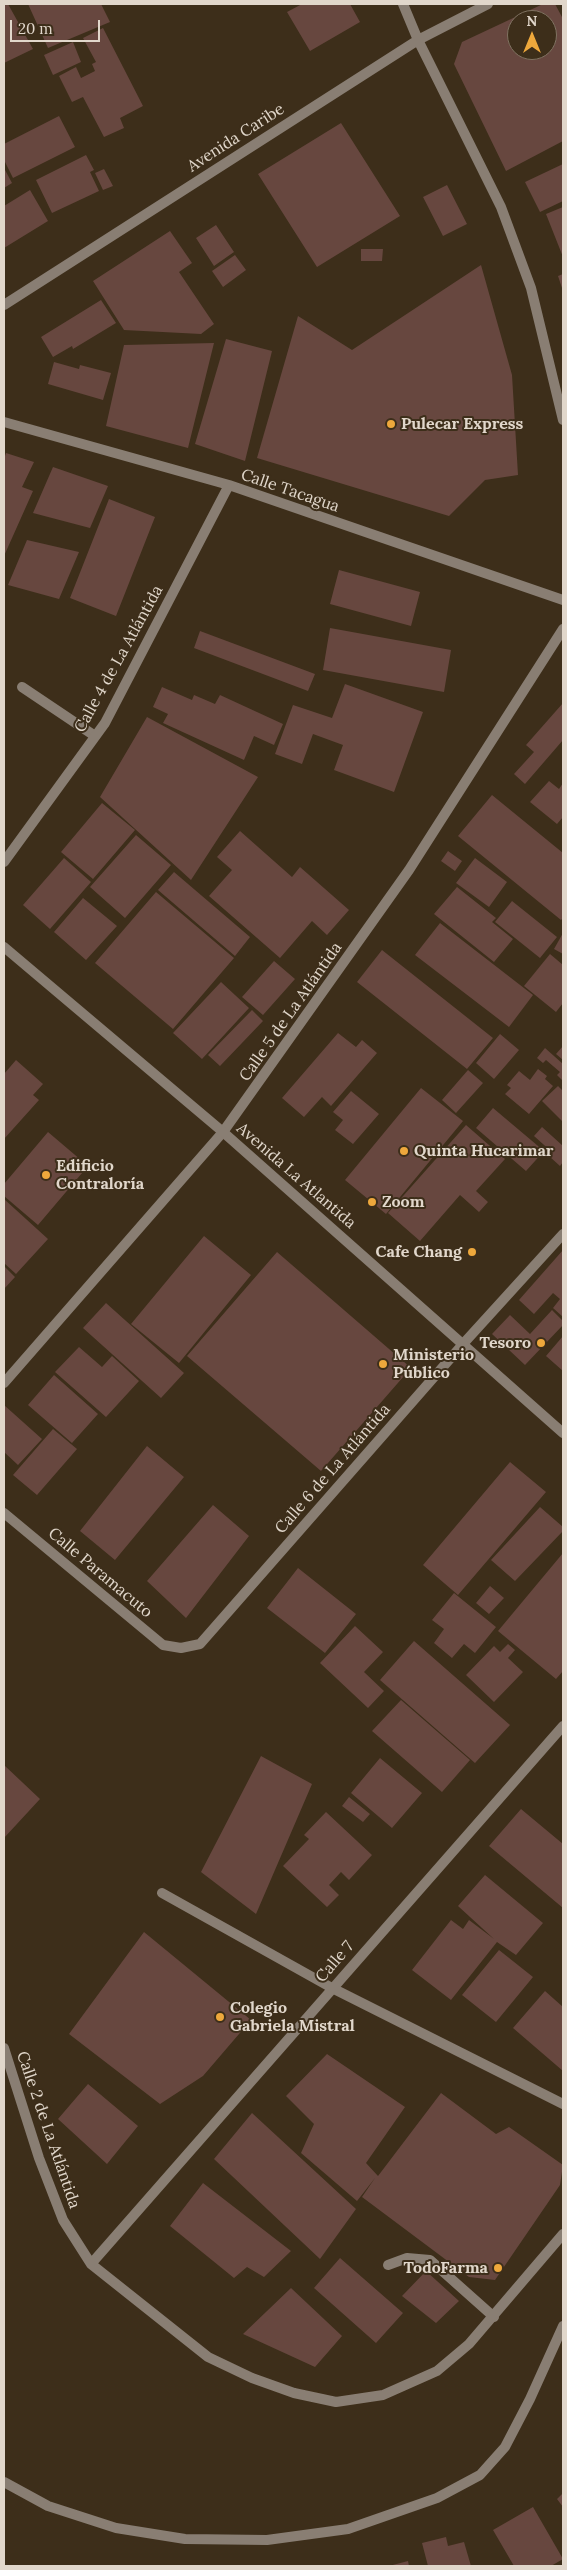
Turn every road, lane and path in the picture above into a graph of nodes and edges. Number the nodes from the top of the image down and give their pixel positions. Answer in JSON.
{"nodes":[{"id":1,"x":403,"y":4,"type":"edge"},
{"id":2,"x":488,"y":4,"type":"edge"},
{"id":3,"x":418,"y":40,"type":"junction"},
{"id":4,"x":4,"y":305,"type":"edge"},
{"id":5,"x":563,"y":420,"type":"edge"},
{"id":6,"x":4,"y":422,"type":"edge"},
{"id":7,"x":229,"y":486,"type":"junction"},
{"id":8,"x":563,"y":600,"type":"edge"},
{"id":9,"x":563,"y":629,"type":"edge"},
{"id":10,"x":22,"y":687,"type":"dead end"},
{"id":11,"x":95,"y":736,"type":"junction"},
{"id":12,"x":4,"y":862,"type":"edge"},
{"id":13,"x":4,"y":947,"type":"edge"},
{"id":14,"x":223,"y":1132,"type":"junction"},
{"id":15,"x":563,"y":1234,"type":"edge"},
{"id":16,"x":463,"y":1344,"type":"junction"},
{"id":17,"x":4,"y":1382,"type":"edge"},
{"id":18,"x":563,"y":1433,"type":"edge"},
{"id":19,"x":4,"y":1513,"type":"edge"},
{"id":20,"x":181,"y":1648,"type":"joint"},
{"id":21,"x":563,"y":1726,"type":"edge"},
{"id":22,"x":162,"y":1893,"type":"dead end"},
{"id":23,"x":332,"y":1988,"type":"junction"},
{"id":24,"x":4,"y":2048,"type":"edge"},
{"id":25,"x":563,"y":2104,"type":"edge"},
{"id":26,"x":563,"y":2234,"type":"edge"},
{"id":27,"x":91,"y":2264,"type":"junction"},
{"id":28,"x":388,"y":2265,"type":"dead end"},
{"id":29,"x":494,"y":2317,"type":"junction"},
{"id":30,"x":563,"y":2326,"type":"edge"},
{"id":31,"x":4,"y":2482,"type":"edge"}],
"edges":[{"from":1,"to":3,"type":"street"},
{"from":2,"to":3,"type":"street","name":"Avenida Caribe"},
{"from":3,"to":4,"type":"street","name":"Avenida Caribe"},
{"from":3,"to":5,"type":"street"},
{"from":6,"to":7,"type":"street","name":"Calle Tacagua"},
{"from":7,"to":8,"type":"street","name":"Calle Tacagua"},
{"from":7,"to":11,"type":"street","name":"Calle 4 de La Atlántida"},
{"from":9,"to":14,"type":"street","name":"Calle 5 de La Atlántida"},
{"from":10,"to":11,"type":"street"},
{"from":11,"to":12,"type":"street","name":"Calle 4 de La Atlántida"},
{"from":13,"to":14,"type":"street","name":"Avenida La Atlantida"},
{"from":14,"to":16,"type":"street","name":"Avenida La Atlantida"},
{"from":14,"to":17,"type":"street","name":"Calle 5 de La Atlántida"},
{"from":15,"to":16,"type":"street","name":"Calle 6 de La Atlántida"},
{"from":16,"to":18,"type":"street","name":"Avenida La Atlantida"},
{"from":16,"to":20,"type":"street","name":"Calle 6 de La Atlántida"},
{"from":19,"to":20,"type":"street","name":"Calle Paramacuto"},
{"from":21,"to":23,"type":"street","name":"Calle 7"},
{"from":22,"to":23,"type":"street"},
{"from":23,"to":25,"type":"street"},
{"from":23,"to":27,"type":"street","name":"Calle 7"},
{"from":24,"to":27,"type":"street","name":"Calle 2 de La Atlántida"},
{"from":26,"to":29,"type":"street","name":"Calle 2 de La Atlántida"},
{"from":27,"to":29,"type":"street","name":"Calle 2 de La Atlántida"},
{"from":28,"to":29,"type":"street"},
{"from":30,"to":31,"type":"street"}]}
